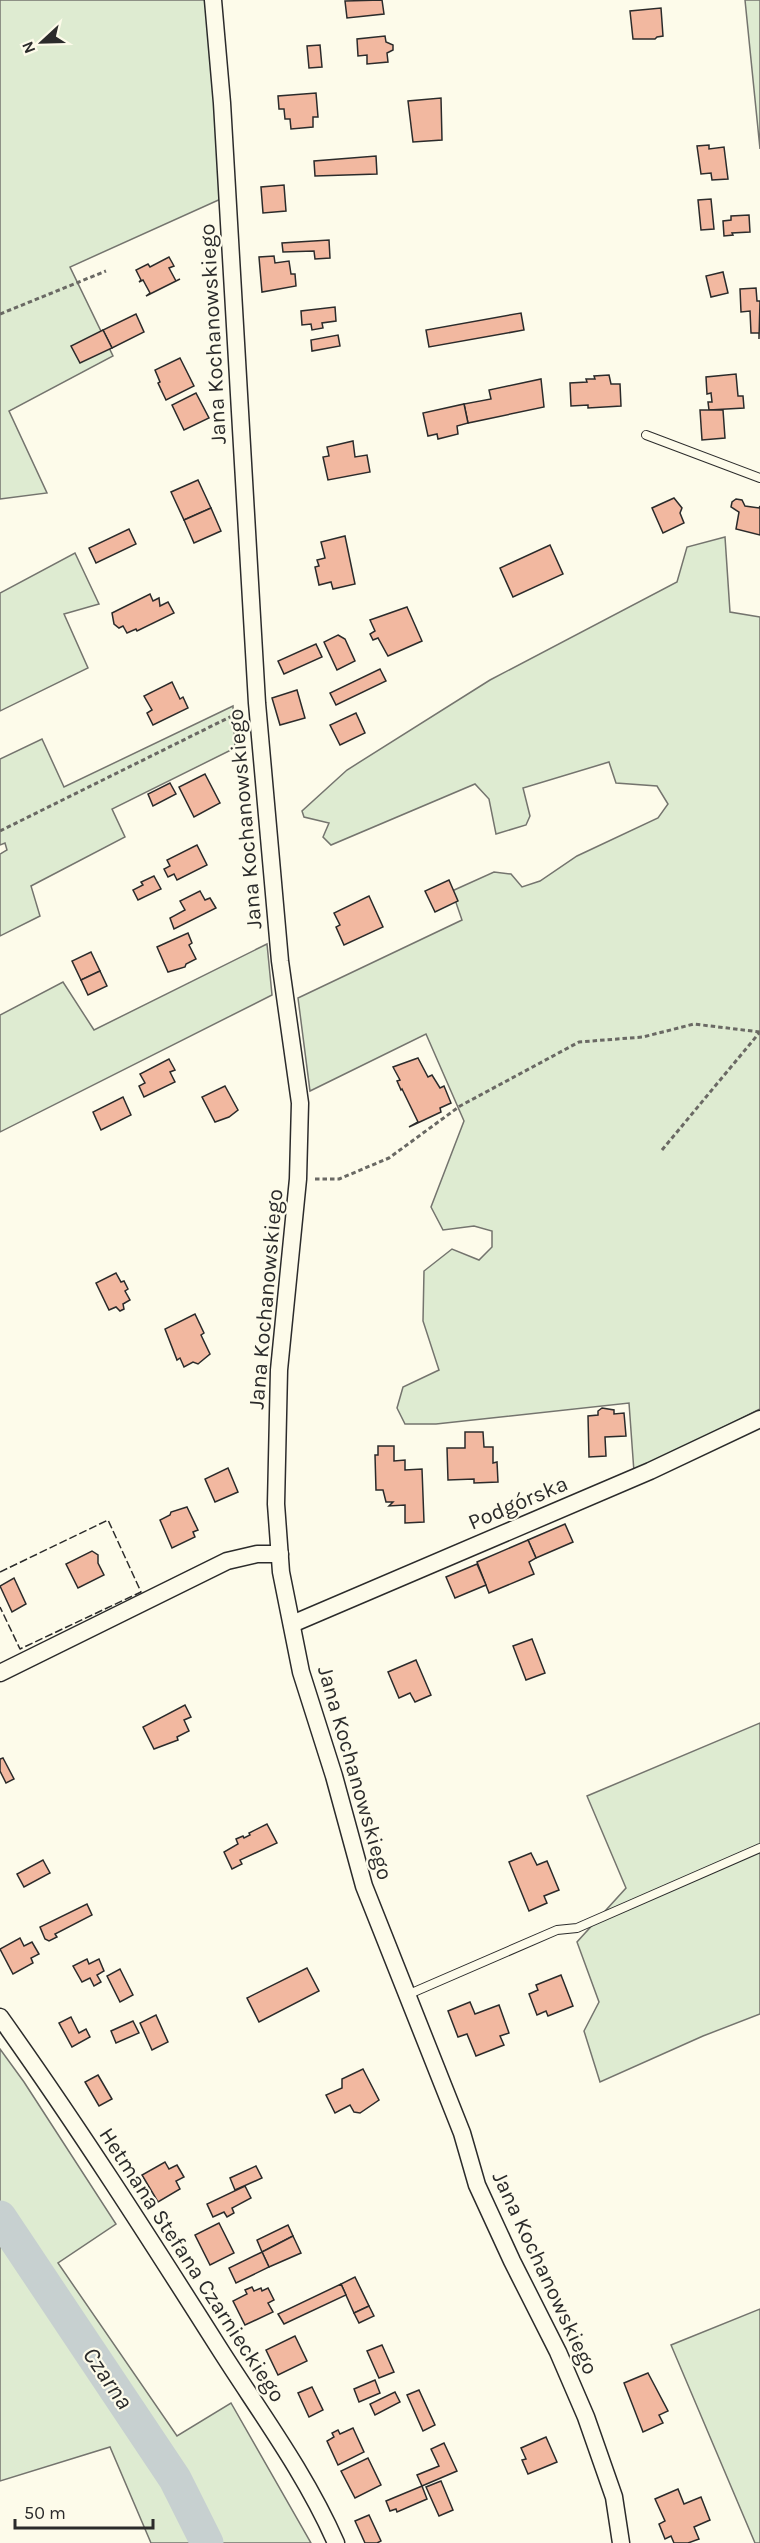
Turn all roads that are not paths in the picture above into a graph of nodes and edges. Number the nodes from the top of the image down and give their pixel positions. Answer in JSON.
{"nodes":[{"id":1,"x":213,"y":0,"type":"edge"},
{"id":2,"x":646,"y":435,"type":"dead end"},
{"id":3,"x":760,"y":478,"type":"edge"},
{"id":4,"x":760,"y":1419,"type":"edge"},
{"id":5,"x":280,"y":1554,"type":"junction"},
{"id":6,"x":292,"y":1624,"type":"junction"},
{"id":7,"x":0,"y":1673,"type":"edge"},
{"id":8,"x":760,"y":1848,"type":"edge"},
{"id":9,"x":407,"y":1995,"type":"junction"},
{"id":10,"x":0,"y":2017,"type":"edge"},
{"id":11,"x":336,"y":2543,"type":"edge"},
{"id":12,"x":621,"y":2543,"type":"edge"}],
"edges":[{"from":1,"to":5,"type":"street","name":"Jana Kochanowskiego"},
{"from":2,"to":3,"type":"lane"},
{"from":4,"to":6,"type":"street","name":"Podgórska"},
{"from":5,"to":6,"type":"street","name":"Jana Kochanowskiego"},
{"from":5,"to":7,"type":"street"},
{"from":6,"to":9,"type":"street","name":"Jana Kochanowskiego"},
{"from":8,"to":9,"type":"lane"},
{"from":9,"to":12,"type":"street","name":"Jana Kochanowskiego"},
{"from":10,"to":11,"type":"street","name":"Hetmana Stefana Czarnieckiego"}]}
